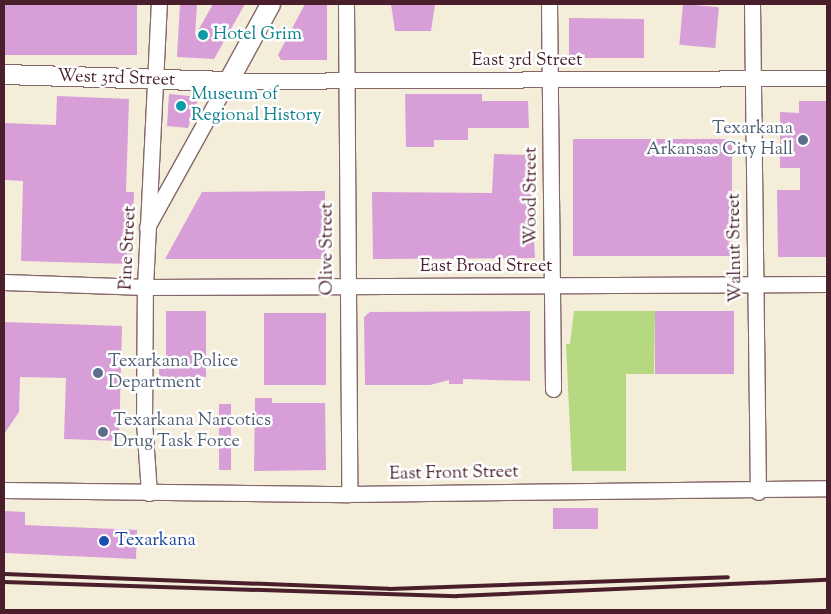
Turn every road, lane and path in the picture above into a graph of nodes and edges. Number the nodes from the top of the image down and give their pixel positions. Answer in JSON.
{"nodes":[{"id":1,"x":160,"y":4,"type":"edge"},
{"id":2,"x":270,"y":4,"type":"edge"},
{"id":3,"x":346,"y":4,"type":"edge"},
{"id":4,"x":549,"y":4,"type":"edge"},
{"id":5,"x":752,"y":4,"type":"edge"},
{"id":6,"x":4,"y":74,"type":"edge"},
{"id":7,"x":753,"y":78,"type":"junction"},
{"id":8,"x":827,"y":78,"type":"edge"},
{"id":9,"x":347,"y":80,"type":"junction"},
{"id":10,"x":550,"y":80,"type":"junction"},
{"id":11,"x":157,"y":81,"type":"junction"},
{"id":12,"x":228,"y":81,"type":"junction"},
{"id":13,"x":147,"y":227,"type":"junction"},
{"id":14,"x":4,"y":282,"type":"edge"},
{"id":15,"x":755,"y":284,"type":"junction"},
{"id":16,"x":827,"y":284,"type":"edge"},
{"id":17,"x":346,"y":286,"type":"junction"},
{"id":18,"x":551,"y":286,"type":"junction"},
{"id":19,"x":145,"y":287,"type":"junction"},
{"id":20,"x":553,"y":388,"type":"dead end"},
{"id":21,"x":827,"y":488,"type":"edge"},
{"id":22,"x":4,"y":490,"type":"edge"},
{"id":23,"x":758,"y":492,"type":"junction"},
{"id":24,"x":150,"y":494,"type":"junction"},
{"id":25,"x":349,"y":494,"type":"junction"}],
"edges":[{"from":1,"to":11,"type":"street","name":"Pine Street"},
{"from":2,"to":12,"type":"main road"},
{"from":3,"to":9,"type":"street","name":"Olive Street"},
{"from":4,"to":10,"type":"street","name":"Wood Street"},
{"from":5,"to":7,"type":"street","name":"Walnut Street"},
{"from":6,"to":11,"type":"main road","name":"West 3rd Street"},
{"from":7,"to":8,"type":"street","name":"East 3rd Street"},
{"from":7,"to":10,"type":"street","name":"East 3rd Street"},
{"from":7,"to":15,"type":"street","name":"Walnut Street"},
{"from":9,"to":10,"type":"street","name":"East 3rd Street"},
{"from":9,"to":12,"type":"street","name":"East 3rd Street"},
{"from":9,"to":17,"type":"street","name":"Olive Street"},
{"from":10,"to":18,"type":"street","name":"Wood Street"},
{"from":11,"to":12,"type":"main road","name":"West 3rd Street"},
{"from":11,"to":13,"type":"street","name":"Pine Street"},
{"from":12,"to":13,"type":"street"},
{"from":13,"to":19,"type":"street","name":"Pine Street"},
{"from":14,"to":19,"type":"street","name":"East Broad Street"},
{"from":15,"to":16,"type":"street","name":"East Broad Street"},
{"from":15,"to":18,"type":"street","name":"East Broad Street"},
{"from":15,"to":23,"type":"street","name":"Walnut Street"},
{"from":17,"to":18,"type":"street","name":"East Broad Street"},
{"from":17,"to":19,"type":"street","name":"East Broad Street"},
{"from":17,"to":25,"type":"street","name":"Olive Street"},
{"from":18,"to":20,"type":"street","name":"Wood Street"},
{"from":19,"to":24,"type":"street","name":"Pine Street"},
{"from":21,"to":23,"type":"street","name":"East Front Street"},
{"from":22,"to":24,"type":"street","name":"East Front Street"},
{"from":23,"to":25,"type":"street","name":"East Front Street"},
{"from":24,"to":25,"type":"street","name":"East Front Street"}]}
